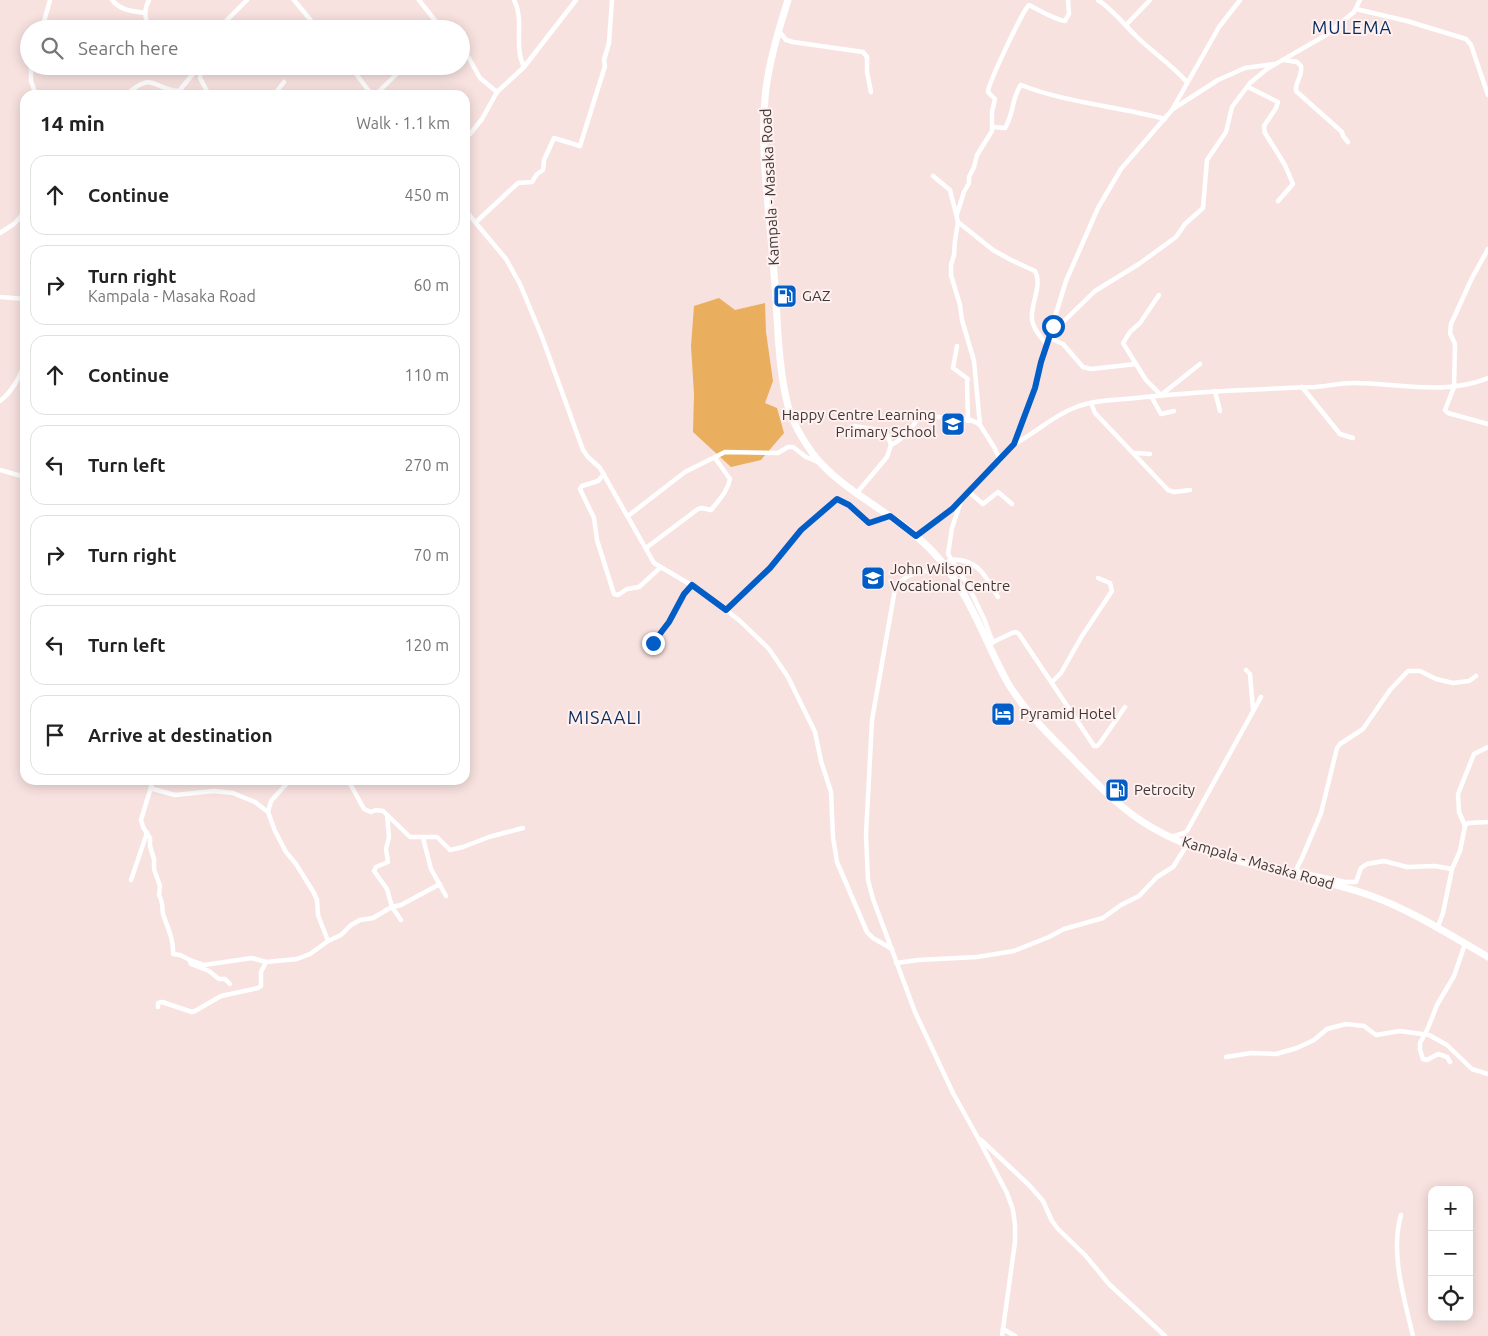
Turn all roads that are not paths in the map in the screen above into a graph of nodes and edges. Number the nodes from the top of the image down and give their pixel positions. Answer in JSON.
{"nodes":[{"id":1,"x":50,"y":0,"type":"edge"},
{"id":2,"x":112,"y":0,"type":"edge"},
{"id":3,"x":149,"y":0,"type":"edge"},
{"id":4,"x":247,"y":0,"type":"edge"},
{"id":5,"x":294,"y":0,"type":"edge"},
{"id":6,"x":418,"y":0,"type":"edge"},
{"id":7,"x":514,"y":0,"type":"edge"},
{"id":8,"x":576,"y":0,"type":"edge"},
{"id":9,"x":612,"y":0,"type":"edge"},
{"id":10,"x":788,"y":0,"type":"edge"},
{"id":11,"x":1068,"y":0,"type":"edge"},
{"id":12,"x":1098,"y":0,"type":"edge"},
{"id":13,"x":1150,"y":0,"type":"edge"},
{"id":14,"x":1240,"y":0,"type":"edge"},
{"id":15,"x":1360,"y":0,"type":"edge"},
{"id":16,"x":1356,"y":9,"type":"junction"},
{"id":17,"x":145,"y":12,"type":"junction"},
{"id":18,"x":44,"y":20,"type":"edge"},
{"id":19,"x":146,"y":20,"type":"edge"},
{"id":20,"x":227,"y":20,"type":"edge"},
{"id":21,"x":311,"y":20,"type":"edge"},
{"id":22,"x":435,"y":20,"type":"edge"},
{"id":23,"x":1126,"y":25,"type":"junction"},
{"id":24,"x":778,"y":31,"type":"junction"},
{"id":25,"x":470,"y":60,"type":"edge"},
{"id":26,"x":1284,"y":60,"type":"junction"},
{"id":27,"x":1278,"y":63,"type":"junction"},
{"id":28,"x":524,"y":67,"type":"junction"},
{"id":29,"x":32,"y":75,"type":"edge"},
{"id":30,"x":192,"y":75,"type":"edge"},
{"id":31,"x":199,"y":75,"type":"edge"},
{"id":32,"x":357,"y":75,"type":"edge"},
{"id":33,"x":395,"y":75,"type":"edge"},
{"id":34,"x":284,"y":82,"type":"dead end"},
{"id":35,"x":1187,"y":82,"type":"junction"},
{"id":36,"x":1248,"y":88,"type":"junction"},
{"id":37,"x":35,"y":90,"type":"edge"},
{"id":38,"x":132,"y":90,"type":"edge"},
{"id":39,"x":174,"y":90,"type":"edge"},
{"id":40,"x":179,"y":90,"type":"edge"},
{"id":41,"x":206,"y":90,"type":"edge"},
{"id":42,"x":278,"y":90,"type":"edge"},
{"id":43,"x":370,"y":90,"type":"edge"},
{"id":44,"x":379,"y":90,"type":"edge"},
{"id":45,"x":497,"y":92,"type":"junction"},
{"id":46,"x":872,"y":92,"type":"dead end"},
{"id":47,"x":1488,"y":95,"type":"edge"},
{"id":48,"x":1172,"y":110,"type":"junction"},
{"id":49,"x":1165,"y":119,"type":"junction"},
{"id":50,"x":992,"y":128,"type":"junction"},
{"id":51,"x":470,"y":134,"type":"edge"},
{"id":52,"x":1348,"y":142,"type":"dead end"},
{"id":53,"x":932,"y":176,"type":"dead end"},
{"id":54,"x":1278,"y":201,"type":"dead end"},
{"id":55,"x":957,"y":214,"type":"junction"},
{"id":56,"x":470,"y":215,"type":"edge"},
{"id":57,"x":20,"y":217,"type":"edge"},
{"id":58,"x":476,"y":222,"type":"junction"},
{"id":59,"x":958,"y":222,"type":"junction"},
{"id":60,"x":0,"y":233,"type":"edge"},
{"id":61,"x":1488,"y":249,"type":"edge"},
{"id":62,"x":1160,"y":295,"type":"dead end"},
{"id":63,"x":0,"y":298,"type":"edge"},
{"id":64,"x":20,"y":298,"type":"edge"},
{"id":65,"x":1050,"y":338,"type":"junction"},
{"id":66,"x":1046,"y":344,"type":"junction"},
{"id":67,"x":957,"y":346,"type":"dead end"},
{"id":68,"x":1136,"y":364,"type":"junction"},
{"id":69,"x":1200,"y":364,"type":"dead end"},
{"id":70,"x":20,"y":372,"type":"edge"},
{"id":71,"x":1488,"y":378,"type":"edge"},
{"id":72,"x":1302,"y":387,"type":"junction"},
{"id":73,"x":1454,"y":387,"type":"junction"},
{"id":74,"x":1215,"y":391,"type":"junction"},
{"id":75,"x":1161,"y":395,"type":"junction"},
{"id":76,"x":1151,"y":396,"type":"junction"},
{"id":77,"x":0,"y":401,"type":"edge"},
{"id":78,"x":1091,"y":403,"type":"junction"},
{"id":79,"x":1174,"y":411,"type":"dead end"},
{"id":80,"x":1220,"y":411,"type":"dead end"},
{"id":81,"x":968,"y":421,"type":"junction"},
{"id":82,"x":1488,"y":424,"type":"edge"},
{"id":83,"x":980,"y":425,"type":"junction"},
{"id":84,"x":854,"y":426,"type":"dead end"},
{"id":85,"x":1353,"y":438,"type":"dead end"},
{"id":86,"x":1014,"y":444,"type":"junction"},
{"id":87,"x":891,"y":445,"type":"junction"},
{"id":88,"x":1135,"y":453,"type":"junction"},
{"id":89,"x":1150,"y":454,"type":"dead end"},
{"id":90,"x":715,"y":458,"type":"junction"},
{"id":91,"x":1000,"y":460,"type":"junction"},
{"id":92,"x":820,"y":462,"type":"junction"},
{"id":93,"x":0,"y":470,"type":"edge"},
{"id":94,"x":604,"y":474,"type":"junction"},
{"id":95,"x":20,"y":476,"type":"edge"},
{"id":96,"x":1190,"y":490,"type":"dead end"},
{"id":97,"x":969,"y":492,"type":"junction"},
{"id":98,"x":856,"y":494,"type":"junction"},
{"id":99,"x":962,"y":499,"type":"junction"},
{"id":100,"x":1012,"y":504,"type":"dead end"},
{"id":101,"x":628,"y":516,"type":"junction"},
{"id":102,"x":890,"y":516,"type":"junction"},
{"id":103,"x":916,"y":536,"type":"junction"},
{"id":104,"x":646,"y":548,"type":"junction"},
{"id":105,"x":951,"y":560,"type":"junction"},
{"id":106,"x":944,"y":564,"type":"junction"},
{"id":107,"x":660,"y":567,"type":"junction"},
{"id":108,"x":1098,"y":578,"type":"dead end"},
{"id":109,"x":692,"y":585,"type":"junction"},
{"id":110,"x":998,"y":597,"type":"dead end"},
{"id":111,"x":726,"y":610,"type":"junction"},
{"id":112,"x":653,"y":643,"type":"dead end"},
{"id":113,"x":992,"y":643,"type":"junction"},
{"id":114,"x":1246,"y":670,"type":"dead end"},
{"id":115,"x":1476,"y":676,"type":"dead end"},
{"id":116,"x":1052,"y":682,"type":"junction"},
{"id":117,"x":1261,"y":697,"type":"dead end"},
{"id":118,"x":1125,"y":706,"type":"dead end"},
{"id":119,"x":1253,"y":710,"type":"junction"},
{"id":120,"x":1488,"y":747,"type":"edge"},
{"id":121,"x":285,"y":785,"type":"edge"},
{"id":122,"x":351,"y":785,"type":"edge"},
{"id":123,"x":151,"y":787,"type":"joint"},
{"id":124,"x":268,"y":812,"type":"junction"},
{"id":125,"x":387,"y":814,"type":"junction"},
{"id":126,"x":1488,"y":822,"type":"edge"},
{"id":127,"x":1465,"y":826,"type":"junction"},
{"id":128,"x":524,"y":828,"type":"dead end"},
{"id":129,"x":147,"y":833,"type":"junction"},
{"id":130,"x":1171,"y":837,"type":"junction"},
{"id":131,"x":423,"y":838,"type":"junction"},
{"id":132,"x":1187,"y":845,"type":"junction"},
{"id":133,"x":1452,"y":870,"type":"junction"},
{"id":134,"x":1295,"y":872,"type":"junction"},
{"id":135,"x":132,"y":880,"type":"dead end"},
{"id":136,"x":440,"y":884,"type":"junction"},
{"id":137,"x":446,"y":896,"type":"dead end"},
{"id":138,"x":392,"y":908,"type":"junction"},
{"id":139,"x":401,"y":920,"type":"dead end"},
{"id":140,"x":1437,"y":929,"type":"junction"},
{"id":141,"x":328,"y":941,"type":"junction"},
{"id":142,"x":1465,"y":944,"type":"junction"},
{"id":143,"x":892,"y":949,"type":"junction"},
{"id":144,"x":1488,"y":957,"type":"edge"},
{"id":145,"x":190,"y":960,"type":"junction"},
{"id":146,"x":221,"y":962,"type":"junction"},
{"id":147,"x":266,"y":962,"type":"junction"},
{"id":148,"x":896,"y":963,"type":"junction"},
{"id":149,"x":209,"y":971,"type":"junction"},
{"id":150,"x":230,"y":984,"type":"dead end"},
{"id":151,"x":158,"y":1007,"type":"dead end"},
{"id":152,"x":1424,"y":1034,"type":"junction"},
{"id":153,"x":1226,"y":1057,"type":"dead end"},
{"id":154,"x":1450,"y":1062,"type":"dead end"},
{"id":155,"x":1488,"y":1074,"type":"edge"},
{"id":156,"x":978,"y":1138,"type":"junction"},
{"id":157,"x":1402,"y":1215,"type":"dead end"},
{"id":158,"x":1003,"y":1329,"type":"junction"},
{"id":159,"x":1002,"y":1336,"type":"edge"},
{"id":160,"x":1015,"y":1336,"type":"edge"},
{"id":161,"x":1164,"y":1336,"type":"edge"},
{"id":162,"x":1413,"y":1336,"type":"edge"}],
"edges":[{"from":1,"to":18,"type":"street"},
{"from":2,"to":17,"type":"street"},
{"from":3,"to":17,"type":"street"},
{"from":4,"to":20,"type":"street"},
{"from":5,"to":21,"type":"street"},
{"from":6,"to":22,"type":"street"},
{"from":7,"to":28,"type":"street"},
{"from":8,"to":28,"type":"street"},
{"from":9,"to":58,"type":"street"},
{"from":10,"to":24,"type":"main road","name":"Kampala - Masaka Road"},
{"from":11,"to":50,"type":"street"},
{"from":12,"to":23,"type":"street"},
{"from":13,"to":23,"type":"street"},
{"from":14,"to":35,"type":"street"},
{"from":15,"to":16,"type":"street"},
{"from":16,"to":26,"type":"street"},
{"from":16,"to":47,"type":"street"},
{"from":17,"to":19,"type":"street"},
{"from":23,"to":35,"type":"street"},
{"from":24,"to":46,"type":"street"},
{"from":24,"to":92,"type":"main road","name":"Kampala - Masaka Road"},
{"from":25,"to":45,"type":"street"},
{"from":26,"to":27,"type":"street"},
{"from":26,"to":52,"type":"street"},
{"from":27,"to":36,"type":"street"},
{"from":27,"to":48,"type":"street"},
{"from":28,"to":45,"type":"street"},
{"from":29,"to":37,"type":"street"},
{"from":30,"to":40,"type":"street"},
{"from":31,"to":41,"type":"street"},
{"from":32,"to":43,"type":"street"},
{"from":33,"to":44,"type":"street"},
{"from":34,"to":42,"type":"street"},
{"from":35,"to":48,"type":"street"},
{"from":36,"to":54,"type":"street"},
{"from":36,"to":65,"type":"street"},
{"from":38,"to":39,"type":"street"},
{"from":45,"to":51,"type":"street"},
{"from":48,"to":49,"type":"street"},
{"from":49,"to":50,"type":"street"},
{"from":49,"to":65,"type":"street"},
{"from":50,"to":55,"type":"street"},
{"from":53,"to":55,"type":"street"},
{"from":55,"to":59,"type":"street"},
{"from":56,"to":58,"type":"street"},
{"from":57,"to":60,"type":"street"},
{"from":58,"to":94,"type":"street"},
{"from":59,"to":66,"type":"street"},
{"from":59,"to":83,"type":"street"},
{"from":61,"to":73,"type":"street"},
{"from":62,"to":68,"type":"street"},
{"from":63,"to":64,"type":"street"},
{"from":65,"to":66,"type":"street"},
{"from":65,"to":68,"type":"street"},
{"from":66,"to":86,"type":"street"},
{"from":67,"to":81,"type":"street"},
{"from":68,"to":75,"type":"street"},
{"from":69,"to":75,"type":"street"},
{"from":70,"to":77,"type":"street"},
{"from":71,"to":73,"type":"street"},
{"from":72,"to":73,"type":"street"},
{"from":72,"to":74,"type":"street"},
{"from":72,"to":85,"type":"street"},
{"from":73,"to":82,"type":"street"},
{"from":74,"to":75,"type":"street"},
{"from":74,"to":80,"type":"street"},
{"from":75,"to":76,"type":"street"},
{"from":76,"to":78,"type":"street"},
{"from":76,"to":79,"type":"street"},
{"from":78,"to":86,"type":"street"},
{"from":78,"to":88,"type":"street"},
{"from":81,"to":83,"type":"street"},
{"from":81,"to":87,"type":"street"},
{"from":83,"to":91,"type":"street"},
{"from":84,"to":87,"type":"street"},
{"from":86,"to":91,"type":"street"},
{"from":87,"to":98,"type":"street"},
{"from":88,"to":89,"type":"street"},
{"from":88,"to":96,"type":"street"},
{"from":90,"to":92,"type":"street"},
{"from":90,"to":101,"type":"street"},
{"from":90,"to":104,"type":"street"},
{"from":91,"to":97,"type":"street"},
{"from":92,"to":98,"type":"main road","name":"Kampala - Masaka Road"},
{"from":93,"to":95,"type":"street"},
{"from":94,"to":101,"type":"street"},
{"from":94,"to":107,"type":"street"},
{"from":97,"to":99,"type":"street"},
{"from":97,"to":100,"type":"street"},
{"from":98,"to":102,"type":"main road","name":"Kampala - Masaka Road"},
{"from":99,"to":103,"type":"street"},
{"from":99,"to":105,"type":"street"},
{"from":101,"to":104,"type":"street"},
{"from":102,"to":103,"type":"main road","name":"Kampala - Masaka Road"},
{"from":102,"to":111,"type":"street"},
{"from":103,"to":106,"type":"main road","name":"Kampala - Masaka Road"},
{"from":104,"to":107,"type":"street"},
{"from":105,"to":106,"type":"street"},
{"from":105,"to":110,"type":"street"},
{"from":105,"to":113,"type":"street"},
{"from":106,"to":113,"type":"main road","name":"Kampala - Masaka Road"},
{"from":106,"to":143,"type":"street"},
{"from":107,"to":109,"type":"street"},
{"from":108,"to":116,"type":"street"},
{"from":109,"to":111,"type":"street"},
{"from":109,"to":112,"type":"street"},
{"from":111,"to":143,"type":"street"},
{"from":113,"to":116,"type":"street"},
{"from":113,"to":130,"type":"main road","name":"Kampala - Masaka Road"},
{"from":114,"to":119,"type":"street"},
{"from":115,"to":134,"type":"street"},
{"from":116,"to":118,"type":"street"},
{"from":117,"to":119,"type":"street"},
{"from":119,"to":130,"type":"street"},
{"from":120,"to":127,"type":"street"},
{"from":121,"to":124,"type":"street"},
{"from":122,"to":125,"type":"street"},
{"from":123,"to":124,"type":"street"},
{"from":123,"to":129,"type":"street"},
{"from":124,"to":141,"type":"street"},
{"from":125,"to":131,"type":"street"},
{"from":125,"to":138,"type":"street"},
{"from":126,"to":127,"type":"street"},
{"from":127,"to":133,"type":"street"},
{"from":128,"to":131,"type":"street"},
{"from":129,"to":135,"type":"street"},
{"from":129,"to":145,"type":"street"},
{"from":130,"to":132,"type":"main road","name":"Kampala - Masaka Road"},
{"from":131,"to":136,"type":"street"},
{"from":132,"to":134,"type":"main road","name":"Kampala - Masaka Road"},
{"from":132,"to":148,"type":"street"},
{"from":133,"to":134,"type":"street"},
{"from":133,"to":140,"type":"street"},
{"from":134,"to":140,"type":"main road","name":"Kampala - Masaka Road"},
{"from":136,"to":137,"type":"street"},
{"from":136,"to":138,"type":"street"},
{"from":138,"to":139,"type":"street"},
{"from":138,"to":141,"type":"street"},
{"from":140,"to":142,"type":"main road","name":"Kampala - Masaka Road"},
{"from":141,"to":147,"type":"street"},
{"from":142,"to":144,"type":"main road","name":"Kampala - Masaka Road"},
{"from":142,"to":152,"type":"street"},
{"from":143,"to":148,"type":"street"},
{"from":145,"to":146,"type":"street"},
{"from":145,"to":149,"type":"street"},
{"from":146,"to":147,"type":"street"},
{"from":146,"to":149,"type":"street"},
{"from":147,"to":151,"type":"street"},
{"from":148,"to":156,"type":"street"},
{"from":149,"to":150,"type":"street"},
{"from":152,"to":153,"type":"street"},
{"from":152,"to":154,"type":"street"},
{"from":152,"to":155,"type":"street"},
{"from":156,"to":158,"type":"street"},
{"from":156,"to":161,"type":"street"},
{"from":157,"to":162,"type":"street"},
{"from":158,"to":159,"type":"street"},
{"from":158,"to":160,"type":"street"}]}
